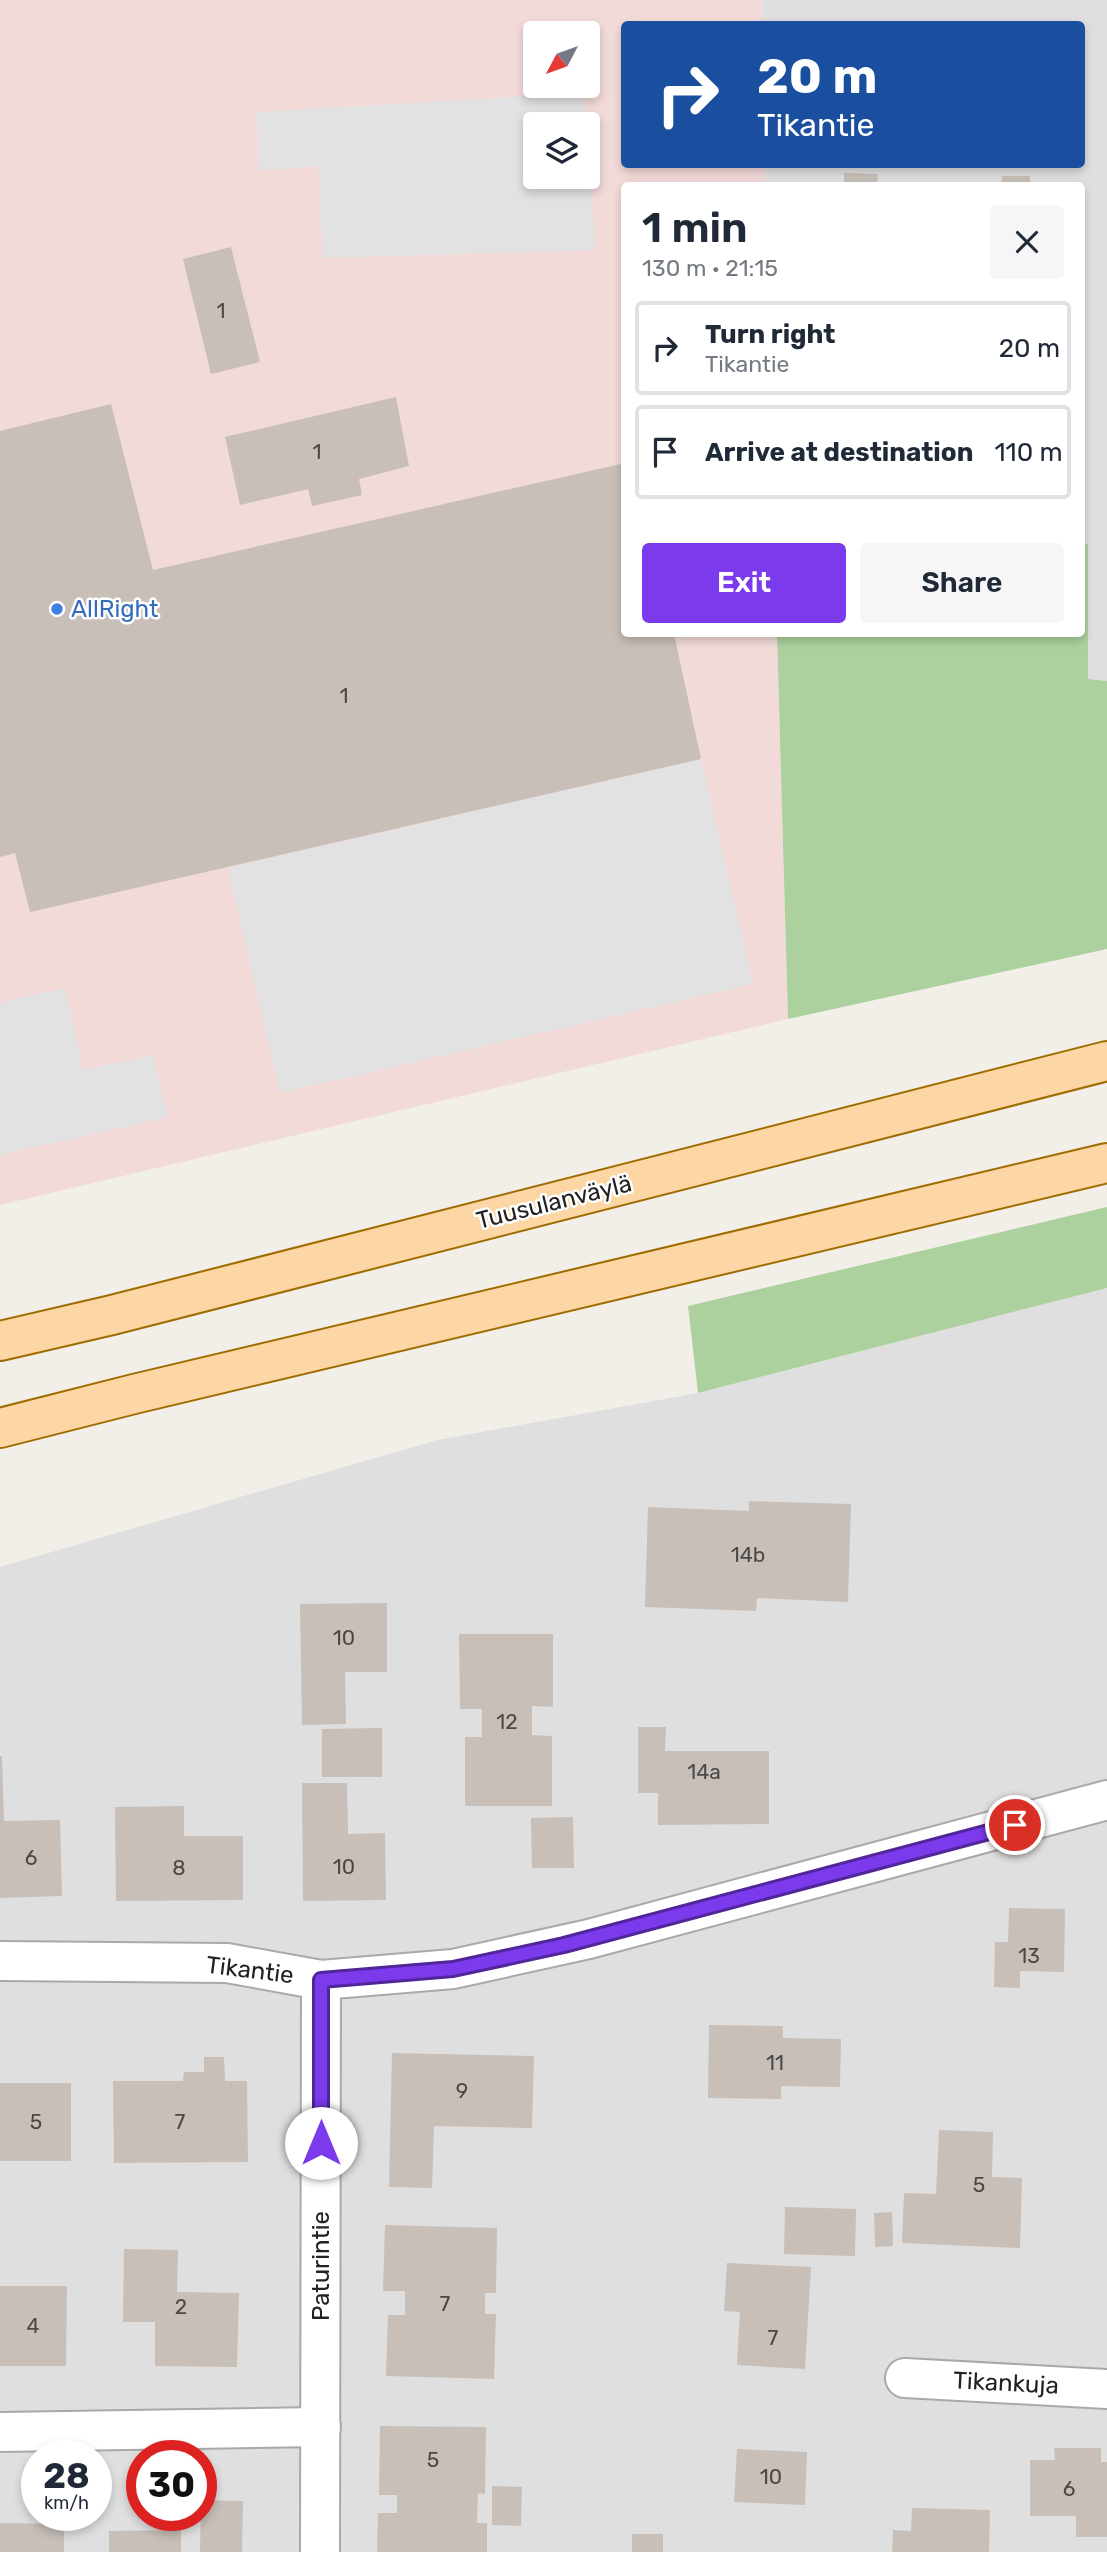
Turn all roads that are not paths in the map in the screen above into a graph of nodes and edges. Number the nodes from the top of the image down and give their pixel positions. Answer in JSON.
{"nodes":[{"id":1,"x":1107,"y":1060,"type":"edge"},
{"id":2,"x":1107,"y":1163,"type":"edge"},
{"id":3,"x":0,"y":1341,"type":"edge"},
{"id":4,"x":0,"y":1428,"type":"edge"},
{"id":5,"x":1107,"y":1800,"type":"edge"},
{"id":6,"x":0,"y":1961,"type":"edge"},
{"id":7,"x":321,"y":1980,"type":"junction"},
{"id":8,"x":905,"y":2378,"type":"dead end"},
{"id":9,"x":1107,"y":2389,"type":"edge"},
{"id":10,"x":321,"y":2427,"type":"junction"},
{"id":11,"x":0,"y":2432,"type":"edge"},
{"id":12,"x":320,"y":2552,"type":"edge"}],
"edges":[{"from":1,"to":3,"type":"main road","name":"Tuusulanväylä"},
{"from":2,"to":4,"type":"main road"},
{"from":5,"to":7,"type":"street","name":"Tikantie"},
{"from":6,"to":7,"type":"street","name":"Tikantie"},
{"from":7,"to":10,"type":"street","name":"Paturintie"},
{"from":8,"to":9,"type":"street","name":"Tikankuja"},
{"from":10,"to":11,"type":"street"},
{"from":10,"to":12,"type":"street","name":"Paturintie"}]}
